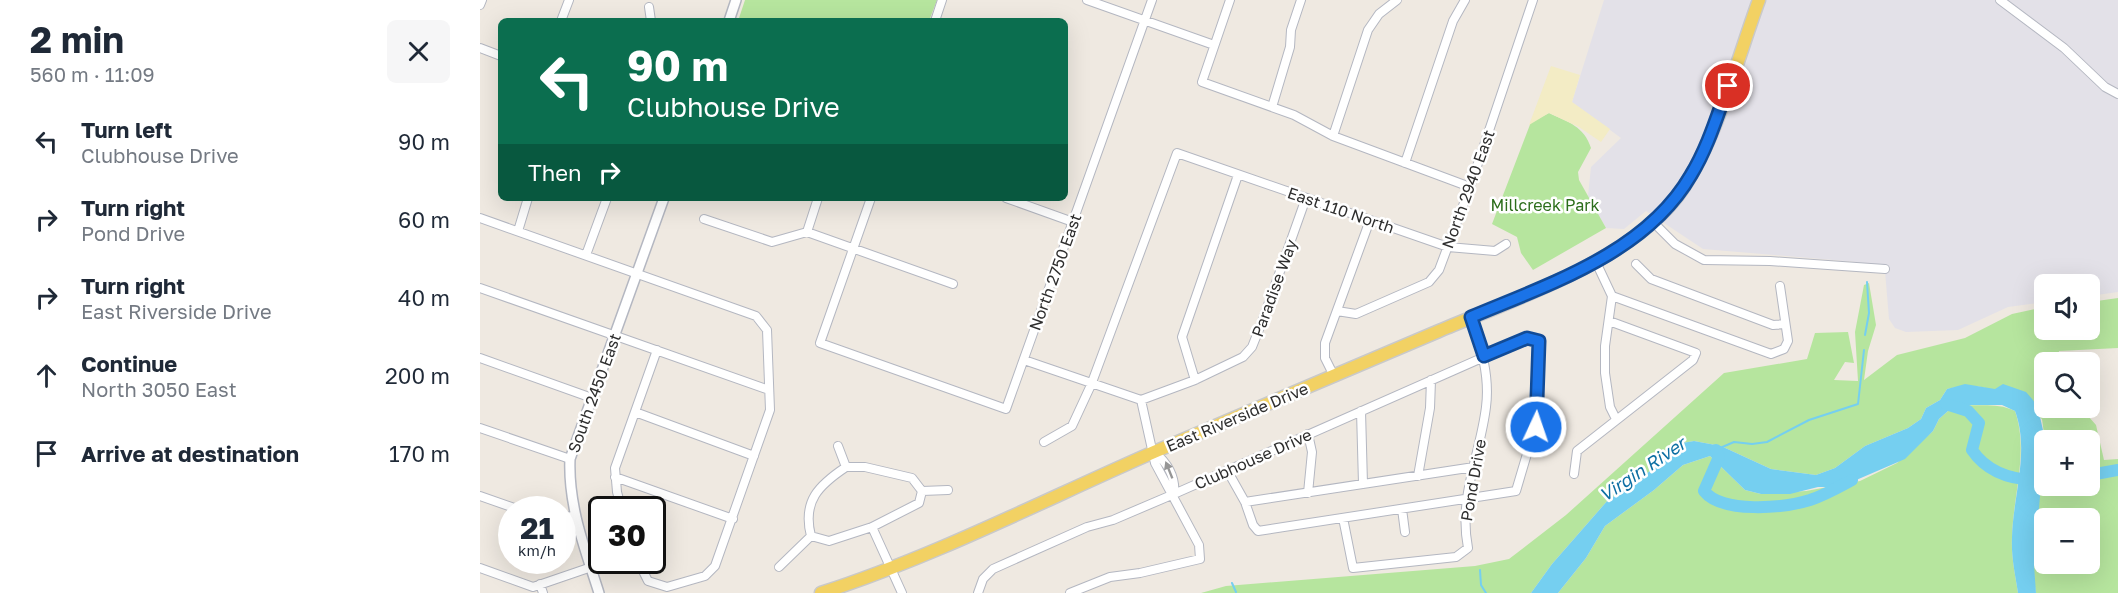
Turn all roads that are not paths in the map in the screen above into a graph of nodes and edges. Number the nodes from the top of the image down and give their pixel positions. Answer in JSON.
{"nodes":[{"id":1,"x":482,"y":0,"type":"edge"},
{"id":2,"x":569,"y":0,"type":"edge"},
{"id":3,"x":736,"y":0,"type":"edge"},
{"id":4,"x":942,"y":0,"type":"edge"},
{"id":5,"x":1087,"y":0,"type":"edge"},
{"id":6,"x":1152,"y":0,"type":"edge"},
{"id":7,"x":1230,"y":0,"type":"edge"},
{"id":8,"x":1301,"y":0,"type":"edge"},
{"id":9,"x":1396,"y":0,"type":"edge"},
{"id":10,"x":1465,"y":0,"type":"edge"},
{"id":11,"x":1533,"y":0,"type":"edge"},
{"id":12,"x":1759,"y":0,"type":"edge"},
{"id":13,"x":2000,"y":0,"type":"edge"},
{"id":14,"x":480,"y":5,"type":"edge"},
{"id":15,"x":649,"y":7,"type":"dead end"},
{"id":16,"x":562,"y":18,"type":"edge"},
{"id":17,"x":651,"y":18,"type":"edge"},
{"id":18,"x":730,"y":18,"type":"edge"},
{"id":19,"x":936,"y":18,"type":"edge"},
{"id":20,"x":1145,"y":20,"type":"junction"},
{"id":21,"x":1214,"y":45,"type":"junction"},
{"id":22,"x":480,"y":48,"type":"edge"},
{"id":23,"x":498,"y":55,"type":"edge"},
{"id":24,"x":2118,"y":94,"type":"edge"},
{"id":25,"x":1272,"y":107,"type":"junction"},
{"id":26,"x":1333,"y":135,"type":"junction"},
{"id":27,"x":1405,"y":163,"type":"junction"},
{"id":28,"x":1238,"y":174,"type":"junction"},
{"id":29,"x":1470,"y":187,"type":"junction"},
{"id":30,"x":1306,"y":198,"type":"junction"},
{"id":31,"x":527,"y":201,"type":"edge"},
{"id":32,"x":606,"y":201,"type":"edge"},
{"id":33,"x":663,"y":201,"type":"edge"},
{"id":34,"x":817,"y":201,"type":"edge"},
{"id":35,"x":871,"y":201,"type":"edge"},
{"id":36,"x":1014,"y":201,"type":"edge"},
{"id":37,"x":480,"y":218,"type":"edge"},
{"id":38,"x":704,"y":219,"type":"dead end"},
{"id":39,"x":1370,"y":220,"type":"junction"},
{"id":40,"x":1073,"y":222,"type":"junction"},
{"id":41,"x":1649,"y":225,"type":"junction"},
{"id":42,"x":518,"y":231,"type":"junction"},
{"id":43,"x":807,"y":232,"type":"junction"},
{"id":44,"x":1506,"y":244,"type":"dead end"},
{"id":45,"x":1448,"y":247,"type":"junction"},
{"id":46,"x":853,"y":249,"type":"junction"},
{"id":47,"x":586,"y":255,"type":"junction"},
{"id":48,"x":1595,"y":260,"type":"junction"},
{"id":49,"x":1636,"y":264,"type":"dead end"},
{"id":50,"x":1885,"y":269,"type":"dead end"},
{"id":51,"x":637,"y":273,"type":"junction"},
{"id":52,"x":953,"y":284,"type":"dead end"},
{"id":53,"x":1780,"y":286,"type":"dead end"},
{"id":54,"x":480,"y":288,"type":"edge"},
{"id":55,"x":1612,"y":296,"type":"junction"},
{"id":56,"x":1337,"y":311,"type":"junction"},
{"id":57,"x":1471,"y":317,"type":"junction"},
{"id":58,"x":1609,"y":321,"type":"junction"},
{"id":59,"x":1785,"y":324,"type":"junction"},
{"id":60,"x":614,"y":335,"type":"junction"},
{"id":61,"x":657,"y":350,"type":"junction"},
{"id":62,"x":1484,"y":356,"type":"junction"},
{"id":63,"x":480,"y":358,"type":"edge"},
{"id":64,"x":1024,"y":360,"type":"junction"},
{"id":65,"x":1334,"y":376,"type":"junction"},
{"id":66,"x":1195,"y":380,"type":"junction"},
{"id":67,"x":1431,"y":380,"type":"junction"},
{"id":68,"x":1091,"y":385,"type":"junction"},
{"id":69,"x":769,"y":390,"type":"junction"},
{"id":70,"x":592,"y":398,"type":"junction"},
{"id":71,"x":1141,"y":400,"type":"junction"},
{"id":72,"x":1361,"y":411,"type":"junction"},
{"id":73,"x":635,"y":412,"type":"junction"},
{"id":74,"x":1616,"y":418,"type":"junction"},
{"id":75,"x":480,"y":428,"type":"edge"},
{"id":76,"x":1308,"y":434,"type":"junction"},
{"id":77,"x":1044,"y":442,"type":"dead end"},
{"id":78,"x":838,"y":446,"type":"dead end"},
{"id":79,"x":1154,"y":452,"type":"junction"},
{"id":80,"x":754,"y":456,"type":"junction"},
{"id":81,"x":570,"y":459,"type":"junction"},
{"id":82,"x":846,"y":467,"type":"junction"},
{"id":83,"x":1474,"y":467,"type":"junction"},
{"id":84,"x":1227,"y":470,"type":"junction"},
{"id":85,"x":1574,"y":474,"type":"dead end"},
{"id":86,"x":1419,"y":476,"type":"junction"},
{"id":87,"x":615,"y":477,"type":"junction"},
{"id":88,"x":1363,"y":484,"type":"junction"},
{"id":89,"x":948,"y":490,"type":"dead end"},
{"id":90,"x":922,"y":491,"type":"junction"},
{"id":91,"x":1308,"y":493,"type":"junction"},
{"id":92,"x":1174,"y":494,"type":"junction"},
{"id":93,"x":480,"y":496,"type":"edge"},
{"id":94,"x":571,"y":496,"type":"edge"},
{"id":95,"x":619,"y":496,"type":"edge"},
{"id":96,"x":1466,"y":499,"type":"junction"},
{"id":97,"x":498,"y":502,"type":"edge"},
{"id":98,"x":1245,"y":502,"type":"junction"},
{"id":99,"x":1402,"y":509,"type":"junction"},
{"id":100,"x":1343,"y":518,"type":"junction"},
{"id":101,"x":733,"y":519,"type":"junction"},
{"id":102,"x":576,"y":522,"type":"edge"},
{"id":103,"x":873,"y":527,"type":"junction"},
{"id":104,"x":1406,"y":532,"type":"dead end"},
{"id":105,"x":811,"y":536,"type":"junction"},
{"id":106,"x":588,"y":558,"type":"edge"},
{"id":107,"x":779,"y":567,"type":"dead end"},
{"id":108,"x":480,"y":568,"type":"edge"},
{"id":109,"x":588,"y":568,"type":"edge"},
{"id":110,"x":892,"y":569,"type":"junction"},
{"id":111,"x":593,"y":574,"type":"edge"},
{"id":112,"x":644,"y":574,"type":"edge"},
{"id":113,"x":540,"y":584,"type":"junction"},
{"id":114,"x":824,"y":592,"type":"edge"},
{"id":115,"x":543,"y":593,"type":"edge"},
{"id":116,"x":599,"y":593,"type":"edge"},
{"id":117,"x":902,"y":593,"type":"edge"},
{"id":118,"x":978,"y":593,"type":"edge"},
{"id":119,"x":1070,"y":593,"type":"edge"}],
"edges":[{"from":1,"to":14,"type":"street"},
{"from":2,"to":16,"type":"street"},
{"from":3,"to":18,"type":"street"},
{"from":4,"to":19,"type":"street"},
{"from":5,"to":20,"type":"street"},
{"from":6,"to":20,"type":"street","name":"North 2750 East"},
{"from":7,"to":21,"type":"street"},
{"from":8,"to":25,"type":"street"},
{"from":9,"to":26,"type":"street"},
{"from":10,"to":27,"type":"street"},
{"from":11,"to":29,"type":"street","name":"North 2940 East"},
{"from":12,"to":41,"type":"main road","name":"East Riverside Drive"},
{"from":13,"to":24,"type":"street"},
{"from":15,"to":17,"type":"street"},
{"from":20,"to":21,"type":"street"},
{"from":20,"to":40,"type":"street","name":"North 2750 East"},
{"from":21,"to":25,"type":"street"},
{"from":22,"to":23,"type":"street"},
{"from":25,"to":26,"type":"street"},
{"from":26,"to":27,"type":"street"},
{"from":27,"to":29,"type":"street"},
{"from":28,"to":30,"type":"street","name":"East 110 North"},
{"from":28,"to":66,"type":"street"},
{"from":28,"to":68,"type":"street","name":"East 110 North"},
{"from":29,"to":45,"type":"street","name":"North 2940 East"},
{"from":30,"to":39,"type":"street","name":"East 110 North"},
{"from":30,"to":66,"type":"street","name":"Paradise Way"},
{"from":31,"to":42,"type":"street"},
{"from":32,"to":47,"type":"street"},
{"from":33,"to":51,"type":"street","name":"South 2450 East"},
{"from":34,"to":43,"type":"street"},
{"from":35,"to":46,"type":"street"},
{"from":36,"to":40,"type":"street"},
{"from":37,"to":42,"type":"street"},
{"from":38,"to":43,"type":"street"},
{"from":39,"to":45,"type":"street","name":"East 110 North"},
{"from":39,"to":56,"type":"street"},
{"from":40,"to":64,"type":"street","name":"North 2750 East"},
{"from":41,"to":48,"type":"main road","name":"East Riverside Drive"},
{"from":41,"to":50,"type":"street"},
{"from":42,"to":47,"type":"street"},
{"from":43,"to":46,"type":"street"},
{"from":44,"to":45,"type":"street","name":"East 110 North"},
{"from":45,"to":56,"type":"street","name":"North 2940 East"},
{"from":46,"to":52,"type":"street"},
{"from":46,"to":64,"type":"street","name":"North 2750 East"},
{"from":47,"to":51,"type":"street"},
{"from":48,"to":55,"type":"street"},
{"from":48,"to":57,"type":"main road","name":"East Riverside Drive"},
{"from":49,"to":59,"type":"street"},
{"from":51,"to":60,"type":"street","name":"South 2450 East"},
{"from":51,"to":69,"type":"street"},
{"from":53,"to":59,"type":"street"},
{"from":54,"to":60,"type":"street"},
{"from":55,"to":58,"type":"street"},
{"from":55,"to":59,"type":"street"},
{"from":56,"to":65,"type":"street"},
{"from":57,"to":62,"type":"street","name":"Pond Drive"},
{"from":57,"to":65,"type":"main road","name":"East Riverside Drive"},
{"from":58,"to":74,"type":"street"},
{"from":58,"to":74,"type":"street"},
{"from":60,"to":61,"type":"street"},
{"from":60,"to":70,"type":"street","name":"South 2450 East"},
{"from":61,"to":69,"type":"street"},
{"from":61,"to":73,"type":"street"},
{"from":62,"to":67,"type":"street","name":"Clubhouse Drive"},
{"from":62,"to":83,"type":"street","name":"Pond Drive"},
{"from":62,"to":96,"type":"street","name":"Clubhouse Drive"},
{"from":63,"to":70,"type":"street"},
{"from":64,"to":68,"type":"street"},
{"from":65,"to":79,"type":"main road","name":"East Riverside Drive"},
{"from":66,"to":71,"type":"street","name":"Paradise Way"},
{"from":67,"to":72,"type":"street","name":"Clubhouse Drive"},
{"from":67,"to":86,"type":"street"},
{"from":68,"to":71,"type":"street"},
{"from":68,"to":77,"type":"street"},
{"from":69,"to":80,"type":"street"},
{"from":70,"to":81,"type":"street","name":"South 2450 East"},
{"from":71,"to":79,"type":"street"},
{"from":72,"to":76,"type":"street","name":"Clubhouse Drive"},
{"from":72,"to":88,"type":"street"},
{"from":73,"to":80,"type":"street"},
{"from":73,"to":87,"type":"street"},
{"from":74,"to":85,"type":"street"},
{"from":75,"to":81,"type":"street"},
{"from":76,"to":84,"type":"street","name":"Clubhouse Drive"},
{"from":76,"to":91,"type":"street"},
{"from":78,"to":82,"type":"street"},
{"from":79,"to":92,"type":"street"},
{"from":79,"to":110,"type":"main road","name":"East Riverside Drive"},
{"from":80,"to":101,"type":"street"},
{"from":81,"to":94,"type":"street","name":"South 2450 East"},
{"from":82,"to":90,"type":"street"},
{"from":82,"to":105,"type":"street"},
{"from":83,"to":86,"type":"street"},
{"from":83,"to":96,"type":"street","name":"Pond Drive"},
{"from":84,"to":92,"type":"street","name":"Clubhouse Drive"},
{"from":84,"to":98,"type":"street"},
{"from":86,"to":88,"type":"street"},
{"from":87,"to":95,"type":"street"},
{"from":87,"to":101,"type":"street"},
{"from":88,"to":91,"type":"street"},
{"from":89,"to":90,"type":"street"},
{"from":90,"to":103,"type":"street"},
{"from":91,"to":98,"type":"street"},
{"from":92,"to":118,"type":"street","name":"Clubhouse Drive"},
{"from":92,"to":119,"type":"street"},
{"from":93,"to":97,"type":"street"},
{"from":96,"to":99,"type":"street"},
{"from":96,"to":100,"type":"street","name":"Pond Drive"},
{"from":98,"to":100,"type":"street"},
{"from":99,"to":100,"type":"street"},
{"from":99,"to":104,"type":"street"},
{"from":101,"to":112,"type":"street"},
{"from":102,"to":106,"type":"street","name":"South 2450 East"},
{"from":103,"to":105,"type":"street"},
{"from":103,"to":110,"type":"street"},
{"from":105,"to":107,"type":"street"},
{"from":108,"to":113,"type":"street"},
{"from":109,"to":113,"type":"street"},
{"from":110,"to":114,"type":"main road","name":"East Riverside Drive"},
{"from":110,"to":117,"type":"street"},
{"from":111,"to":116,"type":"street","name":"South 2450 East"},
{"from":113,"to":115,"type":"street"}]}
